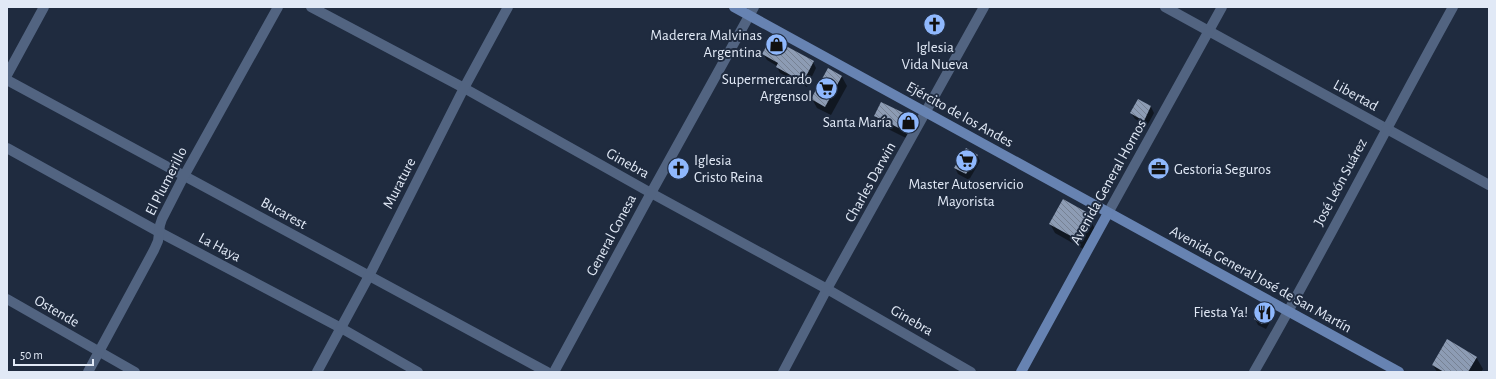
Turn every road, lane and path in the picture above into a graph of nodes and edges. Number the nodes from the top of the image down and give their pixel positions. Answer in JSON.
{"nodes":[{"id":1,"x":44,"y":7,"type":"edge"},
{"id":2,"x":278,"y":7,"type":"edge"},
{"id":3,"x":311,"y":7,"type":"edge"},
{"id":4,"x":508,"y":7,"type":"edge"},
{"id":5,"x":734,"y":7,"type":"edge"},
{"id":6,"x":984,"y":7,"type":"edge"},
{"id":7,"x":1165,"y":7,"type":"edge"},
{"id":8,"x":1222,"y":7,"type":"edge"},
{"id":9,"x":1453,"y":7,"type":"edge"},
{"id":10,"x":752,"y":11,"type":"edge"},
{"id":11,"x":1209,"y":31,"type":"junction"},
{"id":12,"x":7,"y":75,"type":"edge"},
{"id":13,"x":7,"y":80,"type":"edge"},
{"id":14,"x":464,"y":88,"type":"junction"},
{"id":15,"x":926,"y":113,"type":"junction"},
{"id":16,"x":1386,"y":129,"type":"junction"},
{"id":17,"x":7,"y":148,"type":"edge"},
{"id":18,"x":184,"y":176,"type":"junction"},
{"id":19,"x":1489,"y":185,"type":"edge"},
{"id":20,"x":651,"y":193,"type":"junction"},
{"id":21,"x":1108,"y":213,"type":"junction"},
{"id":22,"x":159,"y":232,"type":"junction"},
{"id":23,"x":369,"y":276,"type":"junction"},
{"id":24,"x":828,"y":289,"type":"junction"},
{"id":25,"x":7,"y":299,"type":"edge"},
{"id":26,"x":1289,"y":310,"type":"junction"},
{"id":27,"x":341,"y":328,"type":"junction"},
{"id":28,"x":99,"y":352,"type":"junction"},
{"id":29,"x":88,"y":372,"type":"edge"},
{"id":30,"x":135,"y":372,"type":"edge"},
{"id":31,"x":317,"y":372,"type":"edge"},
{"id":32,"x":418,"y":372,"type":"edge"},
{"id":33,"x":547,"y":372,"type":"edge"},
{"id":34,"x":554,"y":372,"type":"edge"},
{"id":35,"x":783,"y":372,"type":"edge"},
{"id":36,"x":971,"y":372,"type":"edge"},
{"id":37,"x":1021,"y":372,"type":"edge"},
{"id":38,"x":1254,"y":372,"type":"edge"},
{"id":39,"x":1400,"y":372,"type":"edge"}],
"edges":[{"from":1,"to":12,"type":"street"},
{"from":2,"to":18,"type":"street","name":"El Plumerillo"},
{"from":3,"to":14,"type":"street","name":"Ginebra"},
{"from":4,"to":14,"type":"street","name":"Murature"},
{"from":5,"to":10,"type":"main road","name":"Ejército de los Andes"},
{"from":6,"to":15,"type":"street","name":"Charles Darwin"},
{"from":7,"to":11,"type":"street","name":"Libertad"},
{"from":8,"to":11,"type":"street","name":"Avenida General Hornos"},
{"from":9,"to":16,"type":"street","name":"José León Suárez"},
{"from":10,"to":15,"type":"main road","name":"Ejército de los Andes"},
{"from":10,"to":20,"type":"street","name":"General Conesa"},
{"from":11,"to":16,"type":"street","name":"Libertad"},
{"from":11,"to":21,"type":"street","name":"Avenida General Hornos"},
{"from":13,"to":18,"type":"street","name":"Bucarest"},
{"from":14,"to":20,"type":"street","name":"Ginebra"},
{"from":14,"to":23,"type":"street","name":"Murature"},
{"from":15,"to":21,"type":"main road","name":"Ejército de los Andes"},
{"from":15,"to":24,"type":"street","name":"Charles Darwin"},
{"from":16,"to":19,"type":"street","name":"Libertad"},
{"from":16,"to":26,"type":"street","name":"José León Suárez"},
{"from":17,"to":22,"type":"street","name":"La Haya"},
{"from":18,"to":22,"type":"street","name":"El Plumerillo"},
{"from":18,"to":23,"type":"street","name":"Bucarest"},
{"from":20,"to":24,"type":"street","name":"Ginebra"},
{"from":20,"to":34,"type":"street","name":"General Conesa"},
{"from":21,"to":26,"type":"main road","name":"Avenida General José de San Martín"},
{"from":21,"to":37,"type":"main road","name":"Avenida General Hornos"},
{"from":22,"to":27,"type":"street","name":"La Haya"},
{"from":22,"to":28,"type":"street","name":"El Plumerillo"},
{"from":23,"to":27,"type":"street","name":"Murature"},
{"from":23,"to":33,"type":"street","name":"Bucarest"},
{"from":24,"to":35,"type":"street","name":"Charles Darwin"},
{"from":24,"to":36,"type":"street","name":"Ginebra"},
{"from":25,"to":28,"type":"street","name":"Ostende"},
{"from":26,"to":38,"type":"street","name":"José León Suárez"},
{"from":26,"to":39,"type":"main road","name":"Avenida General José de San Martín"},
{"from":27,"to":31,"type":"street","name":"Murature"},
{"from":27,"to":32,"type":"street","name":"La Haya"},
{"from":28,"to":29,"type":"street","name":"El Plumerillo"},
{"from":28,"to":30,"type":"street","name":"Ostende"}]}
